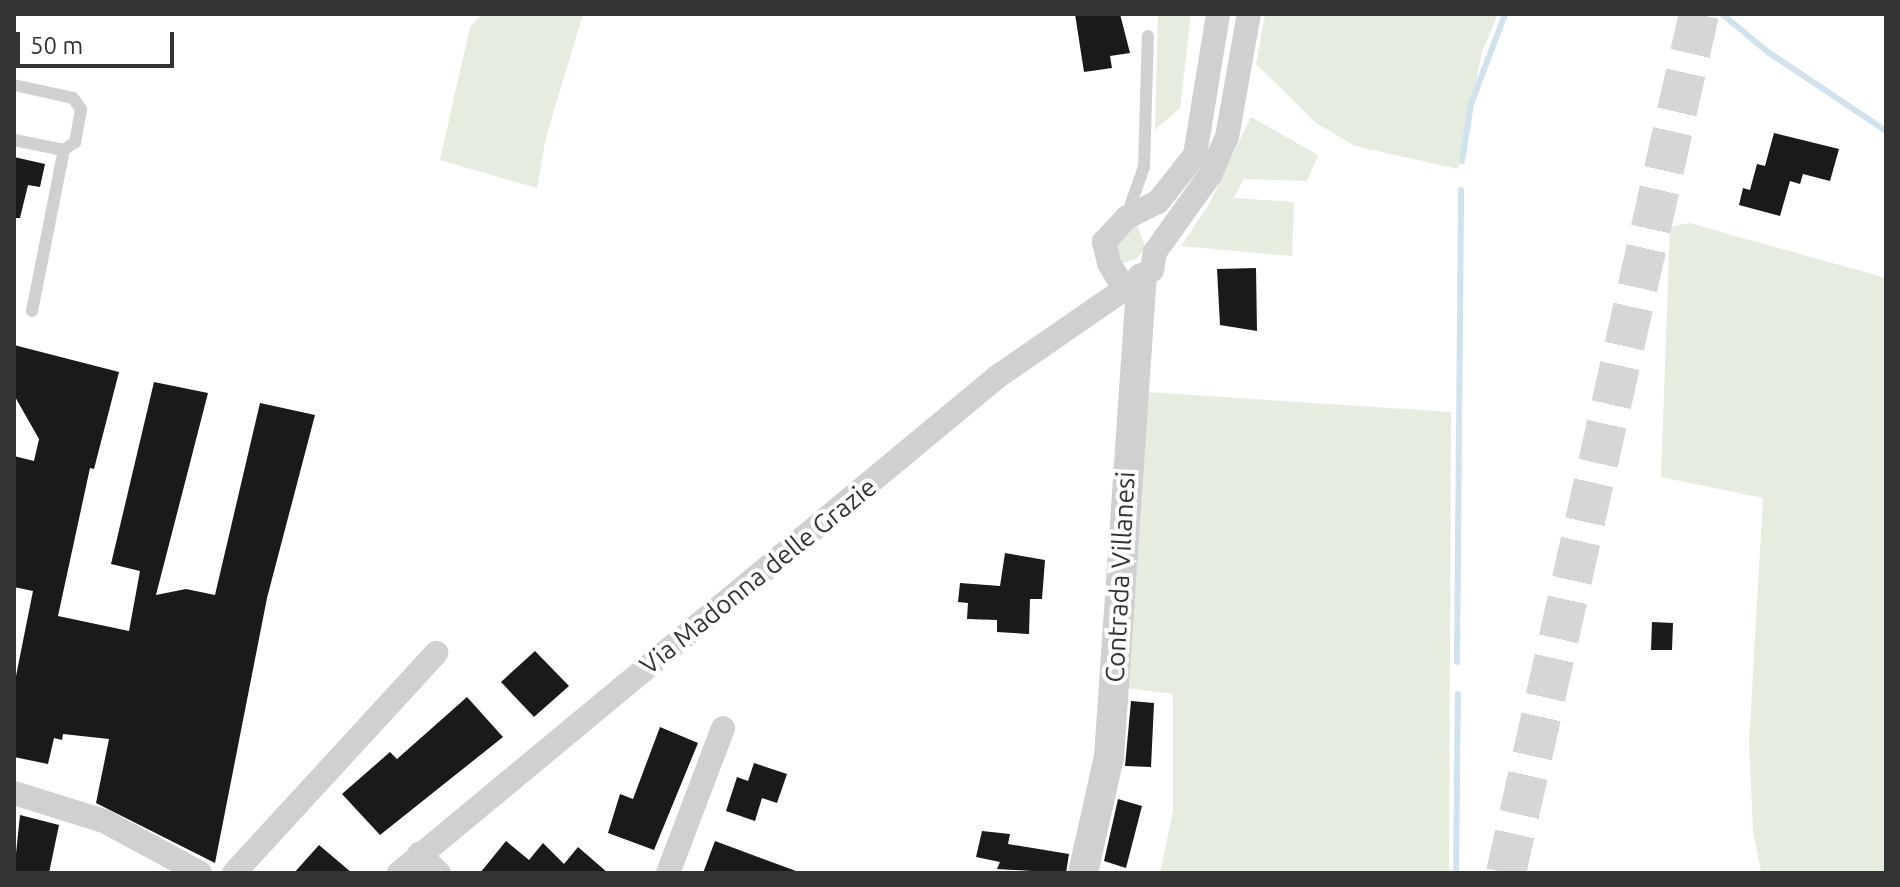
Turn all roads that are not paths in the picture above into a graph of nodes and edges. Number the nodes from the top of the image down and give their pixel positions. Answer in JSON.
{"nodes":[{"id":1,"x":1218,"y":14,"type":"edge"},
{"id":2,"x":1249,"y":14,"type":"edge"},
{"id":3,"x":1148,"y":36,"type":"dead end"},
{"id":4,"x":14,"y":85,"type":"edge"},
{"id":5,"x":14,"y":140,"type":"edge"},
{"id":6,"x":64,"y":150,"type":"junction"},
{"id":7,"x":1132,"y":216,"type":"junction"},
{"id":8,"x":1140,"y":273,"type":"junction"},
{"id":9,"x":32,"y":311,"type":"dead end"},
{"id":10,"x":436,"y":653,"type":"dead end"},
{"id":11,"x":723,"y":728,"type":"dead end"},
{"id":12,"x":14,"y":793,"type":"edge"},
{"id":13,"x":419,"y":854,"type":"junction"},
{"id":14,"x":200,"y":873,"type":"edge"},
{"id":15,"x":234,"y":873,"type":"edge"},
{"id":16,"x":399,"y":873,"type":"edge"},
{"id":17,"x":439,"y":873,"type":"edge"},
{"id":18,"x":668,"y":873,"type":"edge"},
{"id":19,"x":1083,"y":873,"type":"edge"}],
"edges":[{"from":1,"to":7,"type":"street"},
{"from":2,"to":8,"type":"street"},
{"from":3,"to":7,"type":"lane"},
{"from":4,"to":6,"type":"lane"},
{"from":5,"to":6,"type":"lane"},
{"from":6,"to":9,"type":"lane"},
{"from":7,"to":8,"type":"street"},
{"from":7,"to":8,"type":"street"},
{"from":8,"to":13,"type":"street","name":"Via Madonna delle Grazie"},
{"from":8,"to":19,"type":"street","name":"Contrada Villanesi"},
{"from":10,"to":15,"type":"street"},
{"from":11,"to":18,"type":"street"},
{"from":12,"to":14,"type":"street"},
{"from":13,"to":16,"type":"street","name":"Via Madonna delle Grazie"},
{"from":13,"to":17,"type":"street"}]}
